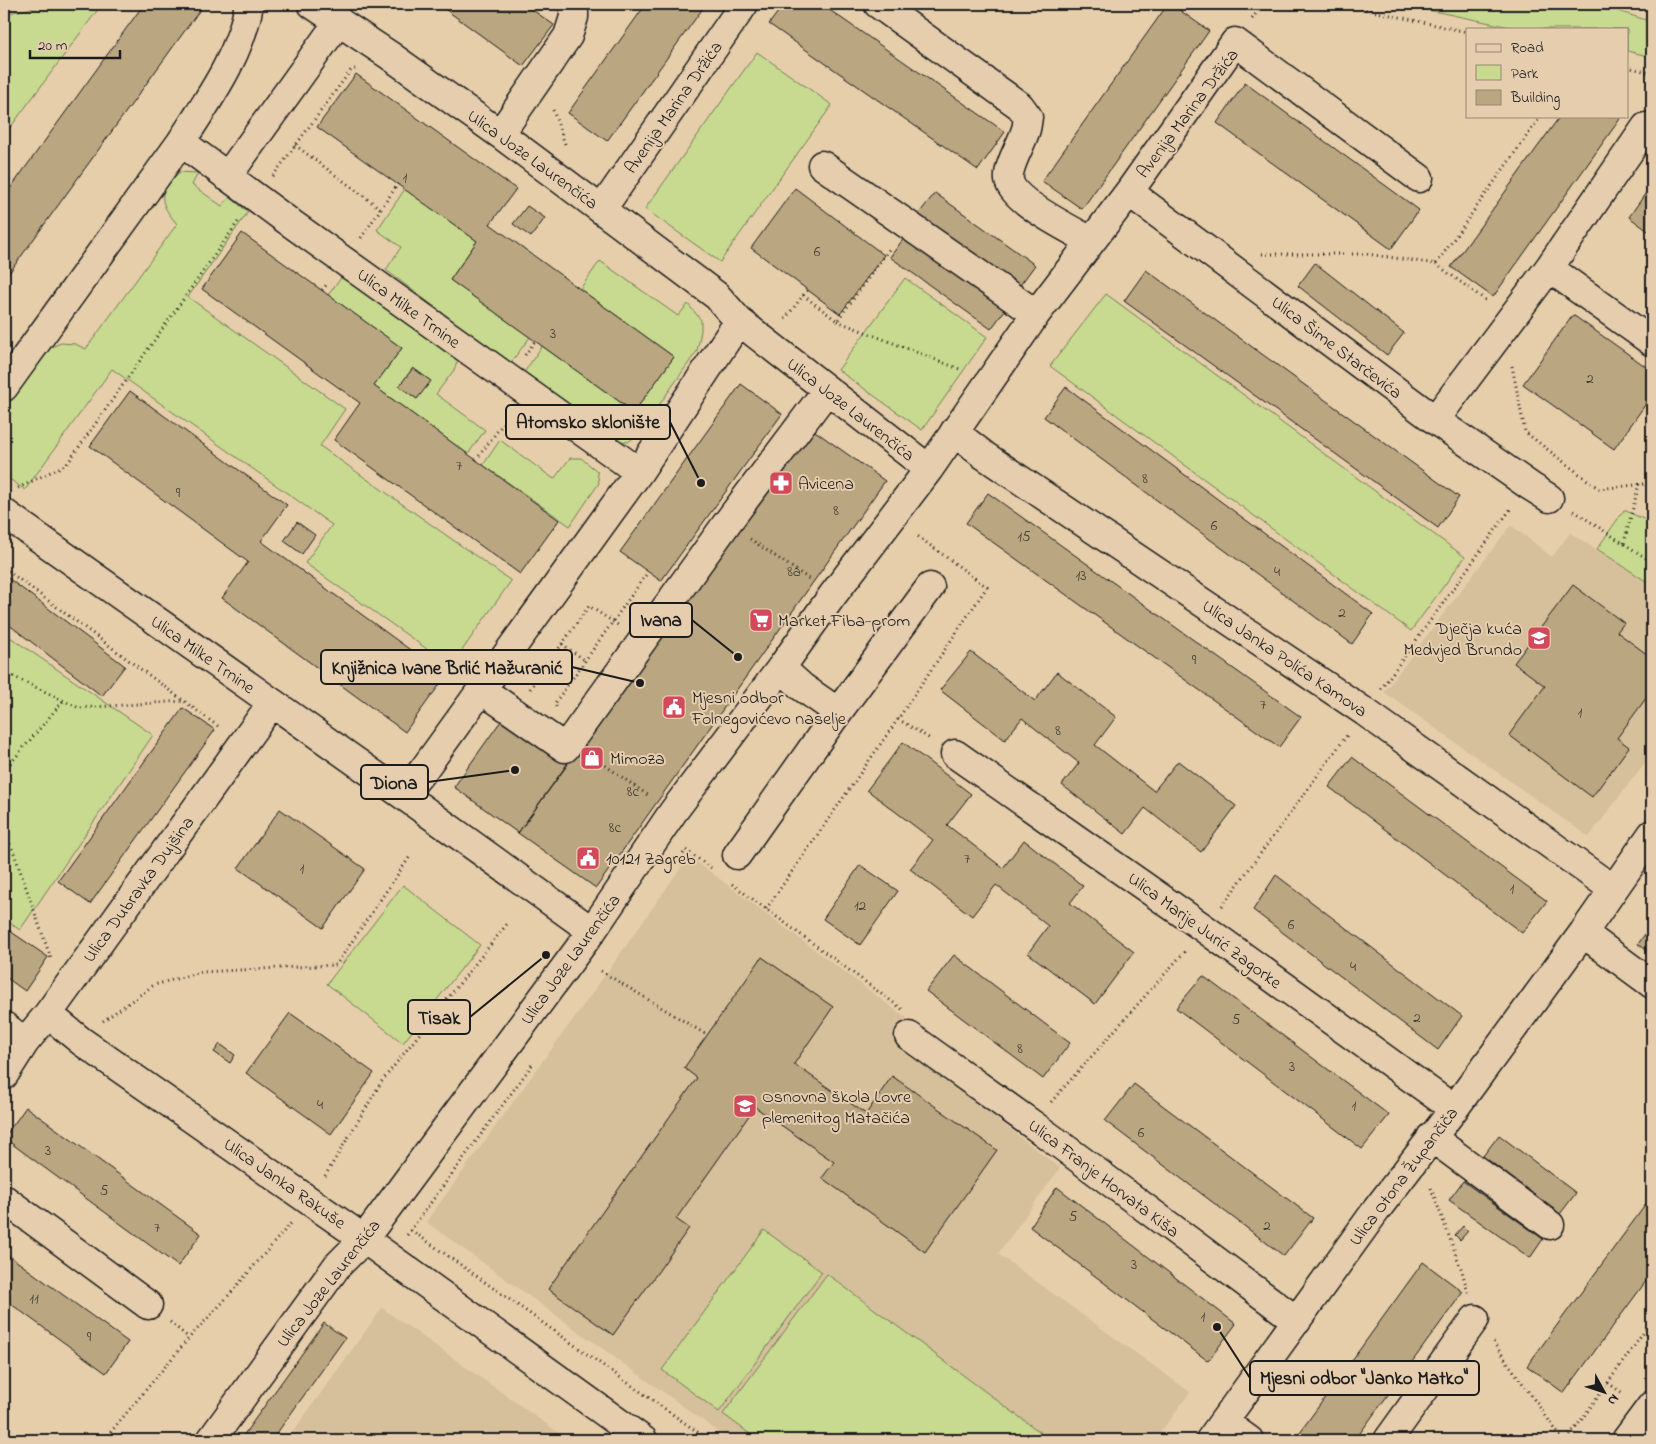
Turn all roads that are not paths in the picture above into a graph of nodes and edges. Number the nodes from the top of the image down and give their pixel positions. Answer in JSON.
{"nodes":[{"id":1,"x":249,"y":4,"type":"edge"},
{"id":2,"x":312,"y":4,"type":"edge"},
{"id":3,"x":574,"y":4,"type":"edge"},
{"id":4,"x":744,"y":4,"type":"edge"},
{"id":5,"x":878,"y":4,"type":"edge"},
{"id":6,"x":339,"y":21,"type":"junction"},
{"id":7,"x":1652,"y":131,"type":"edge"},
{"id":8,"x":500,"y":134,"type":"junction"},
{"id":9,"x":180,"y":142,"type":"junction"},
{"id":10,"x":822,"y":165,"type":"dead end"},
{"id":11,"x":227,"y":177,"type":"junction"},
{"id":12,"x":1419,"y":178,"type":"dead end"},
{"id":13,"x":1128,"y":192,"type":"junction"},
{"id":14,"x":602,"y":209,"type":"junction"},
{"id":15,"x":1091,"y":241,"type":"junction"},
{"id":16,"x":1549,"y":268,"type":"junction"},
{"id":17,"x":1036,"y":314,"type":"junction"},
{"id":18,"x":739,"y":321,"type":"junction"},
{"id":19,"x":1652,"y":342,"type":"edge"},
{"id":20,"x":4,"y":387,"type":"edge"},
{"id":21,"x":827,"y":390,"type":"junction"},
{"id":22,"x":1435,"y":420,"type":"junction"},
{"id":23,"x":954,"y":432,"type":"junction"},
{"id":24,"x":929,"y":469,"type":"junction"},
{"id":25,"x":639,"y":472,"type":"junction"},
{"id":26,"x":1549,"y":498,"type":"road end"},
{"id":27,"x":8,"y":501,"type":"edge"},
{"id":28,"x":930,"y":587,"type":"dead end"},
{"id":29,"x":781,"y":668,"type":"junction"},
{"id":30,"x":482,"y":690,"type":"junction"},
{"id":31,"x":272,"y":703,"type":"junction"},
{"id":32,"x":838,"y":712,"type":"junction"},
{"id":33,"x":955,"y":754,"type":"road end"},
{"id":34,"x":403,"y":795,"type":"junction"},
{"id":35,"x":1652,"y":834,"type":"edge"},
{"id":36,"x":737,"y":855,"type":"dead end"},
{"id":37,"x":1613,"y":888,"type":"junction"},
{"id":38,"x":592,"y":931,"type":"junction"},
{"id":39,"x":1583,"y":933,"type":"junction"},
{"id":40,"x":1652,"y":984,"type":"edge"},
{"id":41,"x":48,"y":1014,"type":"junction"},
{"id":42,"x":14,"y":1034,"type":"edge"},
{"id":43,"x":909,"y":1036,"type":"dead end"},
{"id":44,"x":4,"y":1075,"type":"edge"},
{"id":45,"x":1454,"y":1109,"type":"junction"},
{"id":46,"x":1431,"y":1137,"type":"junction"},
{"id":47,"x":4,"y":1199,"type":"edge"},
{"id":48,"x":1550,"y":1225,"type":"dead end"},
{"id":49,"x":364,"y":1238,"type":"junction"},
{"id":50,"x":148,"y":1305,"type":"dead end"},
{"id":51,"x":1474,"y":1319,"type":"dead end"},
{"id":52,"x":1297,"y":1321,"type":"junction"},
{"id":53,"x":1652,"y":1405,"type":"edge"},
{"id":54,"x":1217,"y":1431,"type":"edge"},
{"id":55,"x":211,"y":1440,"type":"edge"},
{"id":56,"x":643,"y":1440,"type":"edge"},
{"id":57,"x":1250,"y":1440,"type":"edge"},
{"id":58,"x":1388,"y":1440,"type":"edge"},
{"id":59,"x":1626,"y":1440,"type":"edge"}],
"edges":[{"from":1,"to":9,"type":"street"},
{"from":2,"to":6,"type":"street","name":"Ulica Joze Laurenčića"},
{"from":3,"to":8,"type":"street"},
{"from":4,"to":14,"type":"street","name":"Avenija Marina Držića"},
{"from":5,"to":15,"type":"street"},
{"from":6,"to":8,"type":"street","name":"Ulica Joze Laurenčića"},
{"from":6,"to":11,"type":"street"},
{"from":7,"to":16,"type":"street"},
{"from":8,"to":14,"type":"street","name":"Ulica Joze Laurenčića"},
{"from":9,"to":11,"type":"street","name":"Ulica Milke Trnine"},
{"from":9,"to":20,"type":"street"},
{"from":10,"to":17,"type":"street"},
{"from":11,"to":25,"type":"street","name":"Ulica Milke Trnine"},
{"from":12,"to":13,"type":"street","name":"Avenija Marina Držića"},
{"from":13,"to":15,"type":"street","name":"Avenija Marina Držića"},
{"from":13,"to":22,"type":"street","name":"Ulica Šime Starčevića"},
{"from":14,"to":18,"type":"street","name":"Ulica Joze Laurenčića"},
{"from":15,"to":17,"type":"street","name":"Avenija Marina Držića"},
{"from":16,"to":19,"type":"street"},
{"from":16,"to":22,"type":"street"},
{"from":17,"to":23,"type":"street","name":"Avenija Marina Držića"},
{"from":18,"to":21,"type":"street","name":"Ulica Joze Laurenčića"},
{"from":18,"to":25,"type":"street"},
{"from":21,"to":24,"type":"street","name":"Ulica Joze Laurenčića"},
{"from":21,"to":30,"type":"street"},
{"from":22,"to":26,"type":"street","name":"Ulica Šime Starčevića"},
{"from":23,"to":24,"type":"street","name":"Avenija Marina Držića"},
{"from":23,"to":37,"type":"street","name":"Ulica Janka Polića Kamova"},
{"from":24,"to":29,"type":"street","name":"Ulica Joze Laurenčića"},
{"from":25,"to":30,"type":"street"},
{"from":27,"to":31,"type":"street","name":"Ulica Milke Trnine"},
{"from":28,"to":32,"type":"street"},
{"from":29,"to":32,"type":"street"},
{"from":29,"to":38,"type":"street","name":"Ulica Joze Laurenčića"},
{"from":30,"to":34,"type":"street"},
{"from":31,"to":34,"type":"street","name":"Ulica Milke Trnine"},
{"from":31,"to":41,"type":"street","name":"Ulica Dubravka Dujšina"},
{"from":32,"to":36,"type":"street"},
{"from":33,"to":45,"type":"street","name":"Ulica Marije Jurić Zagorke"},
{"from":34,"to":38,"type":"street","name":"Ulica Milke Trnine"},
{"from":35,"to":37,"type":"street","name":"Ulica Otona Župančiča"},
{"from":37,"to":39,"type":"street","name":"Ulica Otona Župančiča"},
{"from":38,"to":49,"type":"street","name":"Ulica Joze Laurenčića"},
{"from":39,"to":40,"type":"street"},
{"from":39,"to":45,"type":"street","name":"Ulica Otona Župančiča"},
{"from":41,"to":42,"type":"street","name":"Ulica Dubravka Dujšina"},
{"from":41,"to":49,"type":"street","name":"Ulica Janka Rakuše"},
{"from":42,"to":44,"type":"street","name":"Ulica Dubravka Dujšina"},
{"from":43,"to":52,"type":"street","name":"Ulica Franje Horvata Kiša"},
{"from":45,"to":46,"type":"street","name":"Ulica Otona Župančiča"},
{"from":46,"to":48,"type":"street"},
{"from":46,"to":52,"type":"street","name":"Ulica Otona Župančiča"},
{"from":47,"to":50,"type":"street"},
{"from":49,"to":55,"type":"street","name":"Ulica Joze Laurenčića"},
{"from":49,"to":56,"type":"street","name":"Ulica Janka Rakuše"},
{"from":51,"to":58,"type":"street"},
{"from":52,"to":54,"type":"street","name":"Ulica Otona Župančiča"},
{"from":53,"to":59,"type":"street"},
{"from":54,"to":57,"type":"street","name":"Ulica Otona Župančiča"}]}
